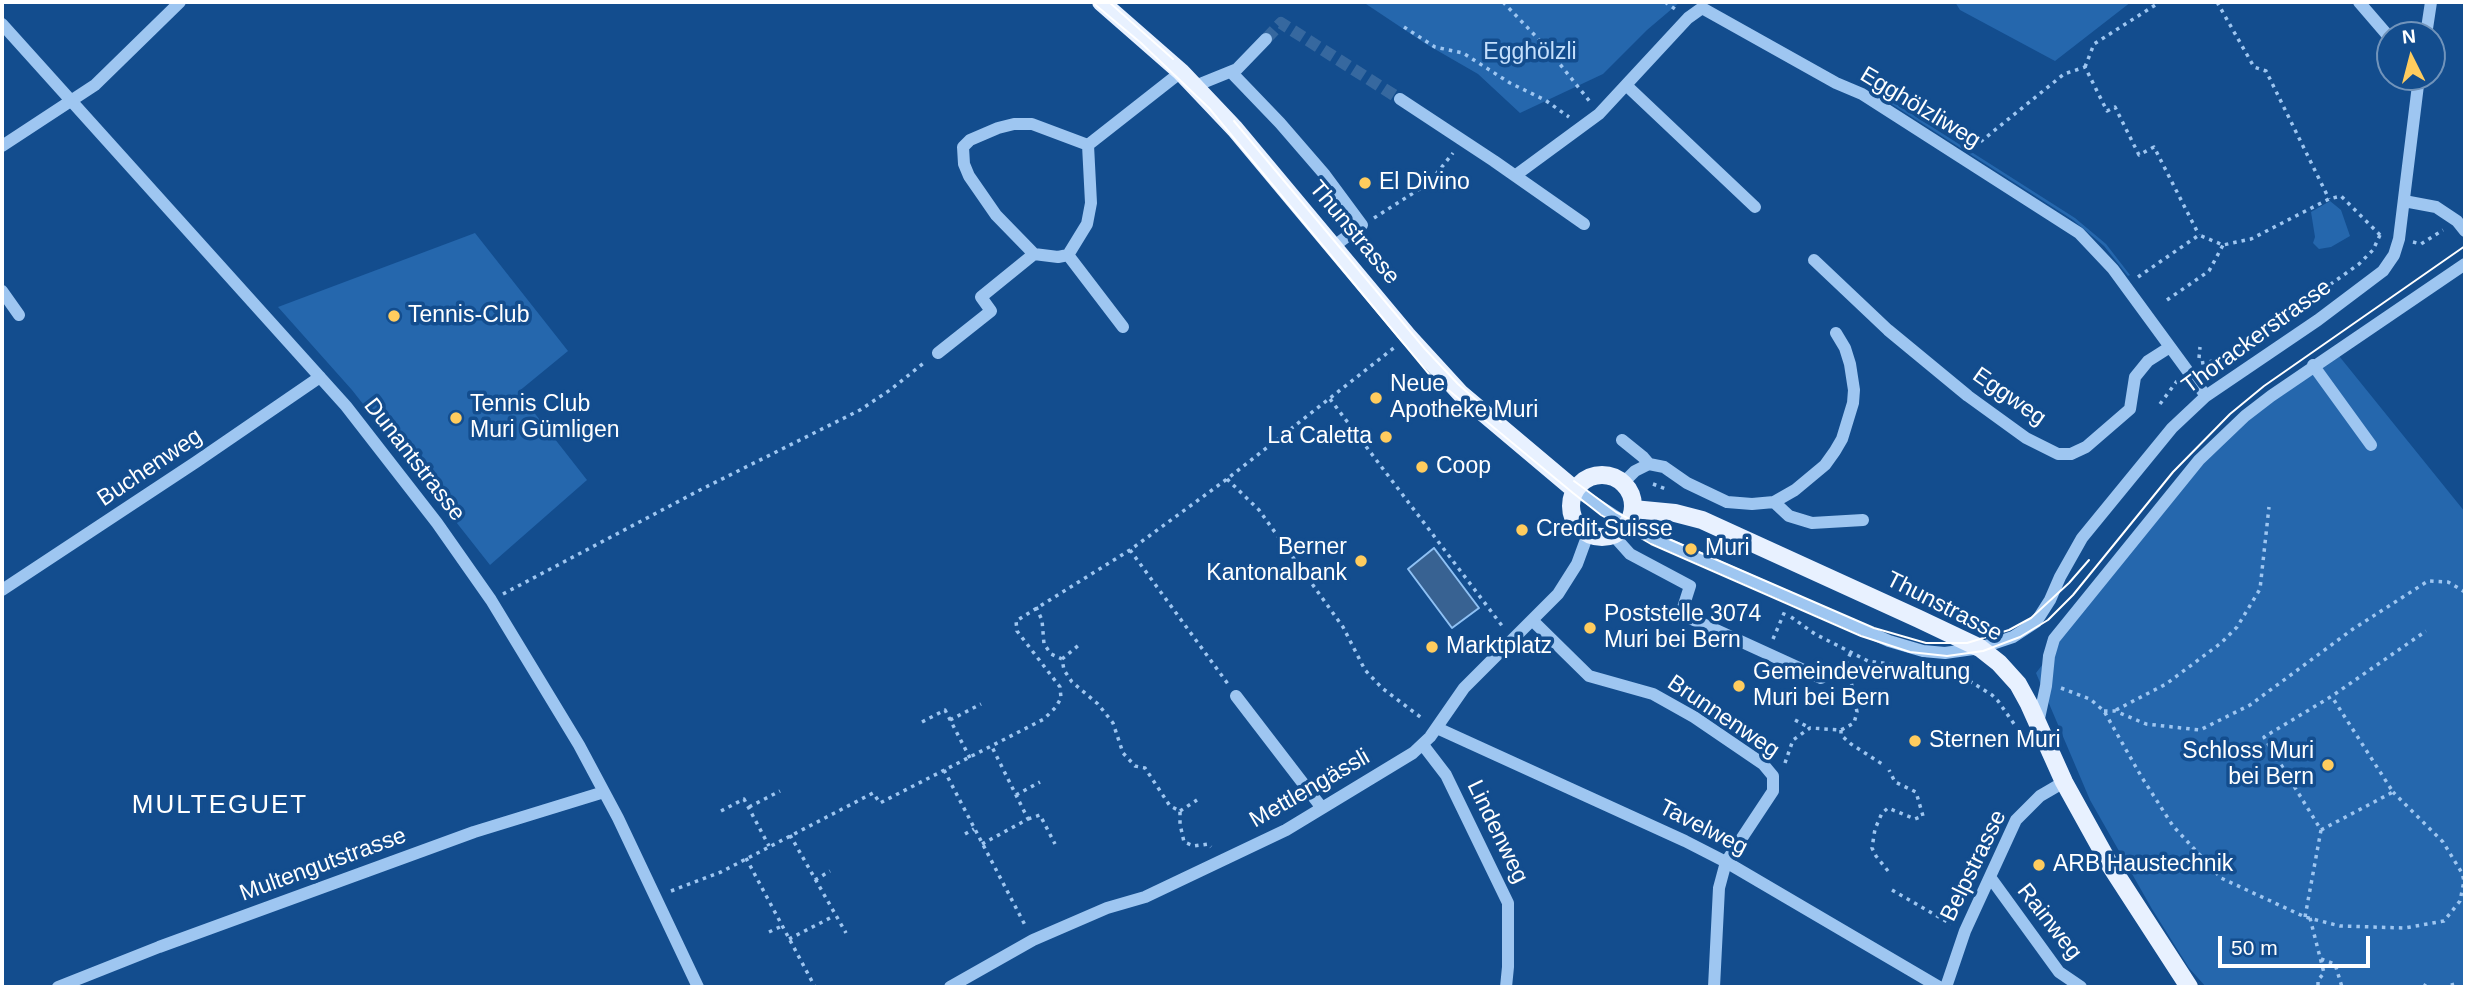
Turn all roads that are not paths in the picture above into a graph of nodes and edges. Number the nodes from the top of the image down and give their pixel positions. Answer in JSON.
{"nodes":[{"id":1,"x":180,"y":2,"type":"edge"},
{"id":2,"x":1101,"y":2,"type":"edge"},
{"id":3,"x":2359,"y":2,"type":"edge"},
{"id":4,"x":2431,"y":2,"type":"edge"},
{"id":5,"x":2428,"y":21,"type":"edge"},
{"id":6,"x":2376,"y":22,"type":"edge"},
{"id":7,"x":2,"y":24,"type":"edge"},
{"id":8,"x":1266,"y":39,"type":"tunnel mouth"},
{"id":9,"x":1181,"y":72,"type":"junction"},
{"id":10,"x":1231,"y":72,"type":"junction"},
{"id":11,"x":1195,"y":86,"type":"junction"},
{"id":12,"x":1627,"y":86,"type":"junction"},
{"id":13,"x":2417,"y":91,"type":"edge"},
{"id":14,"x":1400,"y":99,"type":"tunnel mouth"},
{"id":15,"x":70,"y":100,"type":"junction"},
{"id":16,"x":1088,"y":145,"type":"junction"},
{"id":17,"x":2,"y":146,"type":"edge"},
{"id":18,"x":1516,"y":175,"type":"junction"},
{"id":19,"x":2404,"y":201,"type":"junction"},
{"id":20,"x":1755,"y":207,"type":"dead end"},
{"id":21,"x":1584,"y":224,"type":"dead end"},
{"id":22,"x":2461,"y":226,"type":"edge"},
{"id":23,"x":1333,"y":247,"type":"junction"},
{"id":24,"x":1034,"y":254,"type":"junction"},
{"id":25,"x":1068,"y":255,"type":"junction"},
{"id":26,"x":1814,"y":260,"type":"dead end"},
{"id":27,"x":2465,"y":264,"type":"edge"},
{"id":28,"x":2,"y":291,"type":"edge"},
{"id":29,"x":19,"y":314,"type":"dead end"},
{"id":30,"x":1123,"y":327,"type":"dead end"},
{"id":31,"x":1836,"y":333,"type":"dead end"},
{"id":32,"x":2170,"y":348,"type":"junction"},
{"id":33,"x":938,"y":353,"type":"road end"},
{"id":34,"x":2313,"y":365,"type":"junction"},
{"id":35,"x":320,"y":377,"type":"junction"},
{"id":36,"x":2206,"y":396,"type":"junction"},
{"id":37,"x":1622,"y":440,"type":"dead end"},
{"id":38,"x":2371,"y":446,"type":"dead end"},
{"id":39,"x":1648,"y":464,"type":"junction"},
{"id":40,"x":1623,"y":483,"type":"junction"},
{"id":41,"x":1575,"y":490,"type":"junction"},
{"id":42,"x":1774,"y":502,"type":"junction"},
{"id":43,"x":1863,"y":520,"type":"dead end"},
{"id":44,"x":1624,"y":522,"type":"junction"},
{"id":45,"x":1588,"y":534,"type":"junction"},
{"id":46,"x":2,"y":590,"type":"edge"},
{"id":47,"x":1532,"y":620,"type":"junction"},
{"id":48,"x":1980,"y":648,"type":"junction"},
{"id":49,"x":1821,"y":678,"type":"road end"},
{"id":50,"x":1236,"y":696,"type":"road end"},
{"id":51,"x":2038,"y":723,"type":"junction"},
{"id":52,"x":1437,"y":727,"type":"junction"},
{"id":53,"x":1423,"y":745,"type":"junction"},
{"id":54,"x":2064,"y":782,"type":"junction"},
{"id":55,"x":604,"y":792,"type":"junction"},
{"id":56,"x":1322,"y":808,"type":"junction"},
{"id":57,"x":1726,"y":862,"type":"junction"},
{"id":58,"x":1990,"y":877,"type":"junction"},
{"id":59,"x":972,"y":982,"type":"edge"},
{"id":60,"x":58,"y":987,"type":"edge"},
{"id":61,"x":698,"y":987,"type":"edge"},
{"id":62,"x":950,"y":987,"type":"edge"},
{"id":63,"x":1506,"y":987,"type":"edge"},
{"id":64,"x":1714,"y":987,"type":"edge"},
{"id":65,"x":1940,"y":987,"type":"edge"},
{"id":66,"x":1946,"y":987,"type":"edge"},
{"id":67,"x":2081,"y":987,"type":"edge"},
{"id":68,"x":2189,"y":987,"type":"edge"}],
"edges":[{"from":1,"to":15,"type":"street"},
{"from":2,"to":9,"type":"main road","name":"Thunstrasse"},
{"from":3,"to":6,"type":"street"},
{"from":4,"to":5,"type":"street"},
{"from":7,"to":15,"type":"street","name":"Dunantstrasse"},
{"from":8,"to":10,"type":"street"},
{"from":9,"to":11,"type":"main road","name":"Thunstrasse"},
{"from":9,"to":16,"type":"street"},
{"from":10,"to":11,"type":"street"},
{"from":10,"to":23,"type":"street"},
{"from":11,"to":23,"type":"main road","name":"Thunstrasse"},
{"from":12,"to":18,"type":"street","name":"Egghölzliweg"},
{"from":12,"to":20,"type":"street"},
{"from":12,"to":32,"type":"street","name":"Egghölzliweg"},
{"from":13,"to":19,"type":"street","name":"Thorackerstrasse"},
{"from":14,"to":18,"type":"street"},
{"from":15,"to":17,"type":"street"},
{"from":15,"to":35,"type":"street","name":"Dunantstrasse"},
{"from":16,"to":24,"type":"street"},
{"from":16,"to":25,"type":"street"},
{"from":18,"to":21,"type":"street"},
{"from":19,"to":22,"type":"street"},
{"from":19,"to":36,"type":"street","name":"Thorackerstrasse"},
{"from":23,"to":41,"type":"main road","name":"Thunstrasse"},
{"from":24,"to":25,"type":"street"},
{"from":24,"to":33,"type":"street"},
{"from":25,"to":30,"type":"street"},
{"from":26,"to":32,"type":"street","name":"Eggweg"},
{"from":27,"to":34,"type":"street"},
{"from":28,"to":29,"type":"street"},
{"from":31,"to":42,"type":"street"},
{"from":32,"to":36,"type":"street","name":"Egghölzliweg"},
{"from":34,"to":38,"type":"street"},
{"from":34,"to":51,"type":"street"},
{"from":35,"to":46,"type":"street","name":"Buchenweg"},
{"from":35,"to":55,"type":"street","name":"Dunantstrasse"},
{"from":36,"to":48,"type":"street","name":"Thorackerstrasse"},
{"from":37,"to":39,"type":"street"},
{"from":39,"to":40,"type":"street"},
{"from":39,"to":42,"type":"street"},
{"from":40,"to":41,"type":"main road"},
{"from":40,"to":44,"type":"main road"},
{"from":41,"to":44,"type":"street"},
{"from":41,"to":45,"type":"main road"},
{"from":42,"to":43,"type":"street"},
{"from":44,"to":45,"type":"main road","name":"Thunstrasse"},
{"from":44,"to":48,"type":"street","name":"Thorackerstrasse"},
{"from":44,"to":48,"type":"main road","name":"Thunstrasse"},
{"from":44,"to":49,"type":"street"},
{"from":45,"to":47,"type":"street","name":"Mettlengässli"},
{"from":47,"to":52,"type":"street","name":"Mettlengässli"},
{"from":47,"to":57,"type":"street","name":"Brunnenweg"},
{"from":48,"to":51,"type":"main road","name":"Thunstrasse"},
{"from":50,"to":56,"type":"street"},
{"from":51,"to":54,"type":"main road","name":"Thunstrasse"},
{"from":52,"to":53,"type":"street","name":"Mettlengässli"},
{"from":52,"to":57,"type":"street","name":"Tavelweg"},
{"from":53,"to":56,"type":"street","name":"Mettlengässli"},
{"from":53,"to":63,"type":"street","name":"Lindenweg"},
{"from":54,"to":58,"type":"street","name":"Belpstrasse"},
{"from":54,"to":68,"type":"main road","name":"Thunstrasse"},
{"from":55,"to":60,"type":"street","name":"Multengutstrasse"},
{"from":55,"to":61,"type":"street","name":"Dunantstrasse"},
{"from":56,"to":59,"type":"street","name":"Mettlengässli"},
{"from":57,"to":64,"type":"street","name":"Brunnenweg"},
{"from":57,"to":65,"type":"street","name":"Tavelweg"},
{"from":58,"to":66,"type":"street","name":"Belpstrasse"},
{"from":58,"to":67,"type":"street","name":"Rainweg"},
{"from":59,"to":62,"type":"street","name":"Mettlengässli"}]}
